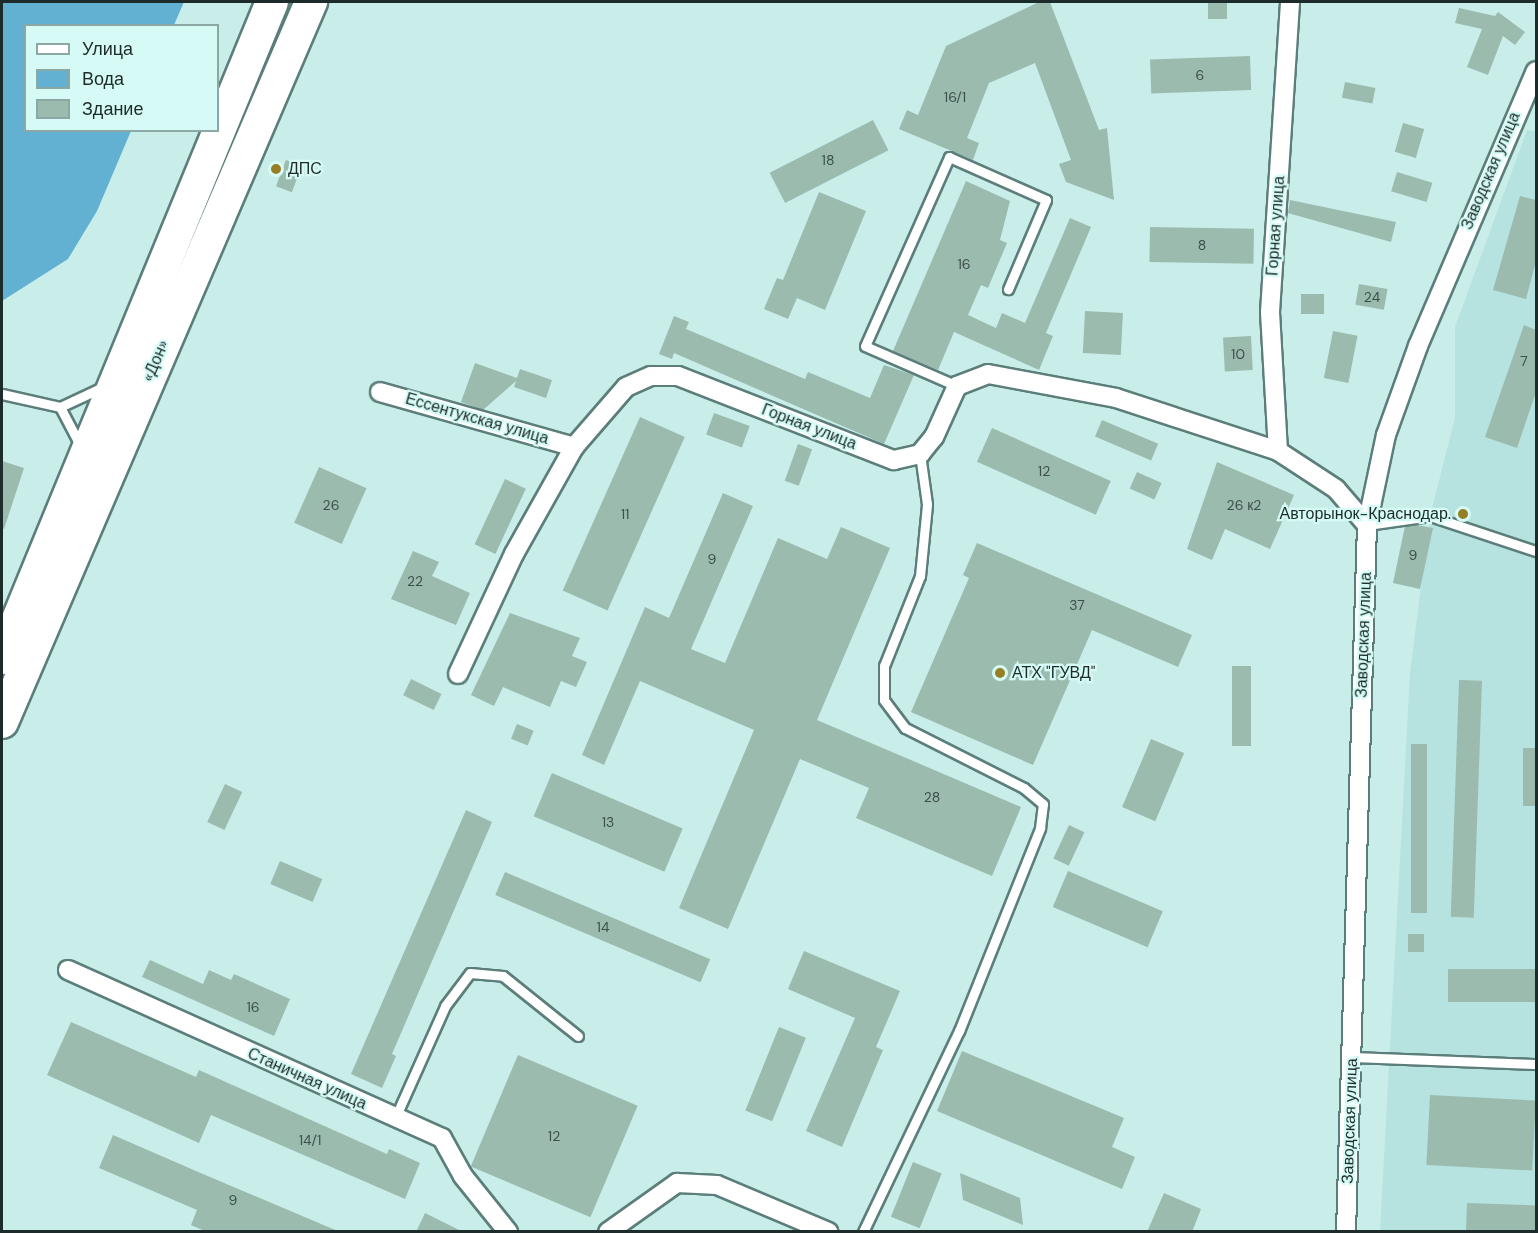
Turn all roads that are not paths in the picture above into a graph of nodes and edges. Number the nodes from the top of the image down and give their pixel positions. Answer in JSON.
{"nodes":[{"id":1,"x":272,"y":2,"type":"edge"},
{"id":2,"x":311,"y":2,"type":"edge"},
{"id":3,"x":1290,"y":2,"type":"edge"},
{"id":4,"x":1536,"y":71,"type":"edge"},
{"id":5,"x":1008,"y":289,"type":"dead end"},
{"id":6,"x":118,"y":380,"type":"junction"},
{"id":7,"x":957,"y":386,"type":"junction"},
{"id":8,"x":380,"y":392,"type":"dead end"},
{"id":9,"x":2,"y":394,"type":"edge"},
{"id":10,"x":60,"y":407,"type":"junction"},
{"id":11,"x":574,"y":447,"type":"junction"},
{"id":12,"x":1278,"y":451,"type":"junction"},
{"id":13,"x":920,"y":454,"type":"junction"},
{"id":14,"x":85,"y":459,"type":"junction"},
{"id":15,"x":1367,"y":525,"type":"junction"},
{"id":16,"x":1536,"y":550,"type":"edge"},
{"id":17,"x":2,"y":658,"type":"edge"},
{"id":18,"x":458,"y":674,"type":"dead end"},
{"id":19,"x":2,"y":722,"type":"edge"},
{"id":20,"x":68,"y":970,"type":"dead end"},
{"id":21,"x":578,"y":1036,"type":"dead end"},
{"id":22,"x":1351,"y":1057,"type":"junction"},
{"id":23,"x":1536,"y":1064,"type":"edge"},
{"id":24,"x":395,"y":1118,"type":"junction"},
{"id":25,"x":508,"y":1232,"type":"edge"},
{"id":26,"x":608,"y":1232,"type":"edge"},
{"id":27,"x":828,"y":1232,"type":"edge"},
{"id":28,"x":863,"y":1232,"type":"edge"},
{"id":29,"x":1346,"y":1232,"type":"edge"}],
"edges":[{"from":1,"to":6,"type":"highway","name":"«Дон»"},
{"from":2,"to":19,"type":"highway","name":"«Дон»"},
{"from":3,"to":12,"type":"street","name":"Горная улица"},
{"from":4,"to":15,"type":"street","name":"Заводская улица"},
{"from":5,"to":7,"type":"lane"},
{"from":6,"to":10,"type":"lane"},
{"from":6,"to":14,"type":"highway","name":"«Дон»"},
{"from":7,"to":12,"type":"street"},
{"from":7,"to":13,"type":"street"},
{"from":8,"to":11,"type":"street","name":"Ессентукская улица"},
{"from":9,"to":10,"type":"lane"},
{"from":10,"to":14,"type":"lane"},
{"from":11,"to":13,"type":"street","name":"Горная улица"},
{"from":11,"to":18,"type":"street","name":"Горная улица"},
{"from":12,"to":15,"type":"street"},
{"from":13,"to":28,"type":"lane"},
{"from":14,"to":17,"type":"highway","name":"«Дон»"},
{"from":15,"to":16,"type":"lane"},
{"from":15,"to":22,"type":"street","name":"Заводская улица"},
{"from":20,"to":24,"type":"street","name":"Станичная улица"},
{"from":21,"to":24,"type":"lane"},
{"from":22,"to":23,"type":"lane"},
{"from":22,"to":29,"type":"street","name":"Заводская улица"},
{"from":24,"to":25,"type":"street","name":"Станичная улица"},
{"from":26,"to":27,"type":"street"}]}
